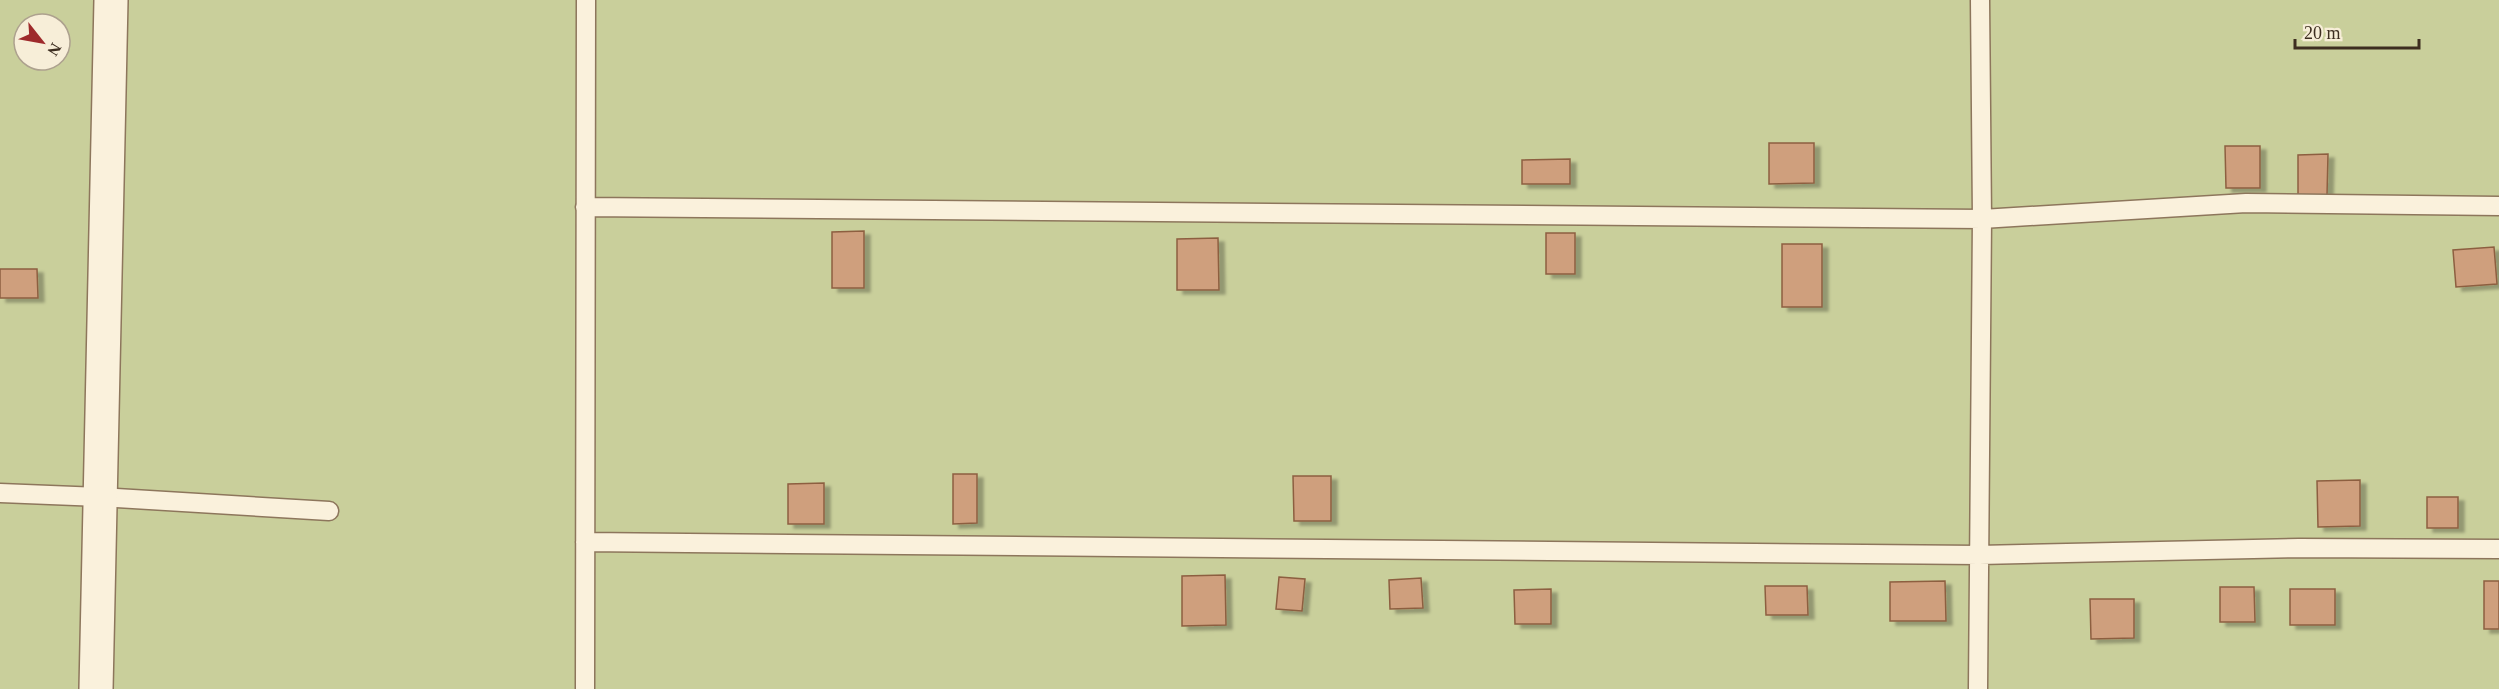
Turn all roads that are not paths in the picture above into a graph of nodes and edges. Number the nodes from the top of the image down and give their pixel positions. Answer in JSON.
{"nodes":[{"id":1,"x":111,"y":0,"type":"edge"},
{"id":2,"x":586,"y":0,"type":"edge"},
{"id":3,"x":1980,"y":0,"type":"edge"},
{"id":4,"x":2499,"y":206,"type":"edge"},
{"id":5,"x":585,"y":207,"type":"junction"},
{"id":6,"x":1982,"y":219,"type":"junction"},
{"id":7,"x":0,"y":494,"type":"edge"},
{"id":8,"x":100,"y":497,"type":"junction"},
{"id":9,"x":329,"y":511,"type":"dead end"},
{"id":10,"x":585,"y":542,"type":"junction"},
{"id":11,"x":2499,"y":549,"type":"edge"},
{"id":12,"x":1979,"y":555,"type":"junction"},
{"id":13,"x":96,"y":689,"type":"edge"},
{"id":14,"x":585,"y":689,"type":"edge"},
{"id":15,"x":1978,"y":689,"type":"edge"}],
"edges":[{"from":1,"to":8,"type":"street"},
{"from":2,"to":5,"type":"lane"},
{"from":3,"to":6,"type":"lane"},
{"from":4,"to":6,"type":"lane"},
{"from":5,"to":6,"type":"lane"},
{"from":5,"to":10,"type":"lane"},
{"from":6,"to":12,"type":"lane"},
{"from":7,"to":8,"type":"lane"},
{"from":8,"to":9,"type":"lane"},
{"from":8,"to":13,"type":"street"},
{"from":10,"to":12,"type":"lane"},
{"from":10,"to":14,"type":"lane"},
{"from":11,"to":12,"type":"lane"},
{"from":12,"to":15,"type":"lane"}]}
